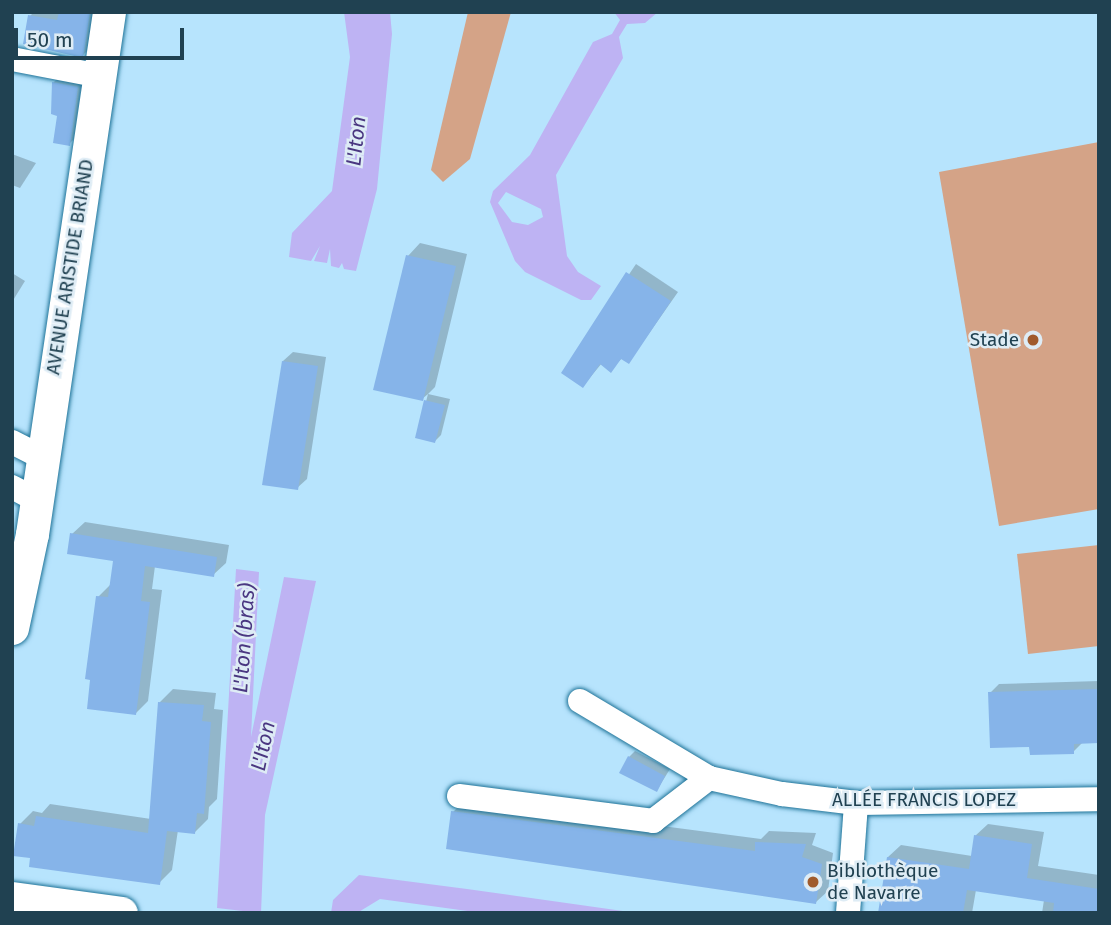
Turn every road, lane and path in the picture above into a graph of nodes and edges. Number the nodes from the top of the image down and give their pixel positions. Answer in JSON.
{"nodes":[{"id":1,"x":110,"y":12,"type":"edge"},
{"id":2,"x":12,"y":59,"type":"edge"},
{"id":3,"x":100,"y":76,"type":"junction"},
{"id":4,"x":12,"y":442,"type":"edge"},
{"id":5,"x":42,"y":457,"type":"junction"},
{"id":6,"x":24,"y":493,"type":"edge"},
{"id":7,"x":12,"y":628,"type":"edge"},
{"id":8,"x":580,"y":701,"type":"dead end"},
{"id":9,"x":709,"y":778,"type":"junction"},
{"id":10,"x":459,"y":796,"type":"dead end"},
{"id":11,"x":1099,"y":799,"type":"edge"},
{"id":12,"x":856,"y":803,"type":"junction"},
{"id":13,"x":12,"y":898,"type":"edge"},
{"id":14,"x":121,"y":913,"type":"edge"},
{"id":15,"x":848,"y":913,"type":"edge"}],
"edges":[{"from":1,"to":3,"type":"main road","name":"AVENUE ARISTIDE BRIAND"},
{"from":2,"to":3,"type":"street"},
{"from":3,"to":5,"type":"main road","name":"AVENUE ARISTIDE BRIAND"},
{"from":4,"to":5,"type":"street"},
{"from":5,"to":6,"type":"main road","name":"AVENUE ARISTIDE BRIAND"},
{"from":6,"to":7,"type":"main road","name":"AVENUE ARISTIDE BRIAND"},
{"from":8,"to":9,"type":"street","name":"ALLÉE FRANCIS LOPEZ"},
{"from":9,"to":10,"type":"street"},
{"from":9,"to":12,"type":"street","name":"ALLÉE FRANCIS LOPEZ"},
{"from":11,"to":12,"type":"street","name":"ALLÉE FRANCIS LOPEZ"},
{"from":12,"to":15,"type":"street"},
{"from":13,"to":14,"type":"main road"}]}
